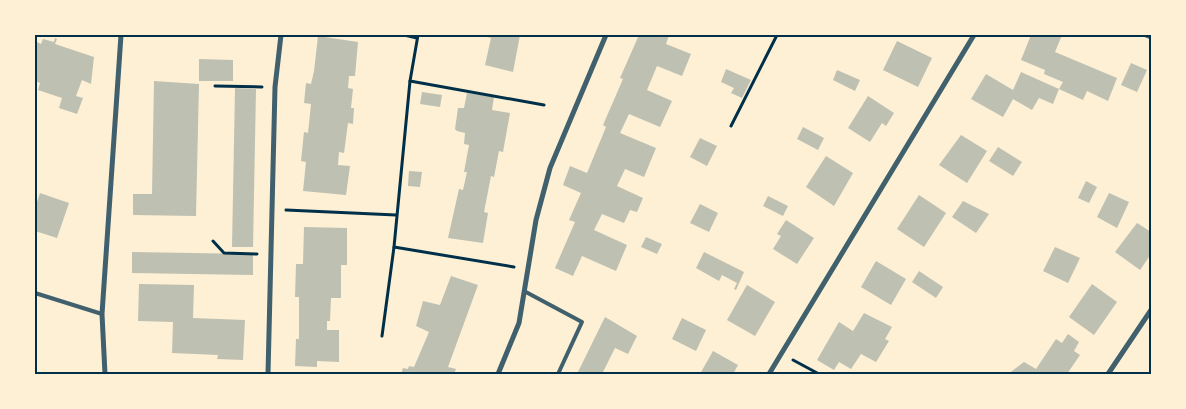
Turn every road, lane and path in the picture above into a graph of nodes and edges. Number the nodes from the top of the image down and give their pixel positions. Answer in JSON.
{"nodes":[{"id":1,"x":121,"y":35,"type":"edge"},
{"id":2,"x":281,"y":35,"type":"edge"},
{"id":3,"x":404,"y":35,"type":"edge"},
{"id":4,"x":606,"y":35,"type":"edge"},
{"id":5,"x":776,"y":35,"type":"edge"},
{"id":6,"x":974,"y":35,"type":"edge"},
{"id":7,"x":1146,"y":35,"type":"edge"},
{"id":8,"x":418,"y":37,"type":"edge"},
{"id":9,"x":1151,"y":37,"type":"edge"},
{"id":10,"x":410,"y":81,"type":"junction"},
{"id":11,"x":215,"y":86,"type":"dead end"},
{"id":12,"x":275,"y":87,"type":"junction"},
{"id":13,"x":544,"y":105,"type":"dead end"},
{"id":14,"x":731,"y":126,"type":"dead end"},
{"id":15,"x":272,"y":209,"type":"junction"},
{"id":16,"x":396,"y":214,"type":"junction"},
{"id":17,"x":213,"y":241,"type":"dead end"},
{"id":18,"x":394,"y":247,"type":"junction"},
{"id":19,"x":271,"y":254,"type":"junction"},
{"id":20,"x":526,"y":269,"type":"junction"},
{"id":21,"x":524,"y":291,"type":"junction"},
{"id":22,"x":35,"y":293,"type":"edge"},
{"id":23,"x":1151,"y":310,"type":"edge"},
{"id":24,"x":102,"y":314,"type":"junction"},
{"id":25,"x":382,"y":336,"type":"dead end"},
{"id":26,"x":780,"y":354,"type":"junction"},
{"id":27,"x":105,"y":374,"type":"edge"},
{"id":28,"x":268,"y":374,"type":"edge"},
{"id":29,"x":498,"y":374,"type":"edge"},
{"id":30,"x":558,"y":374,"type":"edge"},
{"id":31,"x":769,"y":374,"type":"edge"},
{"id":32,"x":819,"y":374,"type":"edge"},
{"id":33,"x":1108,"y":374,"type":"edge"}],
"edges":[{"from":1,"to":24,"type":"street"},
{"from":2,"to":12,"type":"street"},
{"from":3,"to":8,"type":"path"},
{"from":4,"to":20,"type":"street"},
{"from":5,"to":14,"type":"path"},
{"from":6,"to":26,"type":"street"},
{"from":7,"to":9,"type":"street"},
{"from":8,"to":10,"type":"path"},
{"from":10,"to":13,"type":"path"},
{"from":10,"to":16,"type":"path"},
{"from":11,"to":12,"type":"path"},
{"from":12,"to":15,"type":"street"},
{"from":15,"to":16,"type":"path"},
{"from":15,"to":19,"type":"street"},
{"from":16,"to":18,"type":"path"},
{"from":17,"to":19,"type":"path"},
{"from":18,"to":20,"type":"path"},
{"from":18,"to":25,"type":"path"},
{"from":19,"to":28,"type":"street"},
{"from":20,"to":21,"type":"street"},
{"from":21,"to":29,"type":"street"},
{"from":21,"to":30,"type":"lane"},
{"from":22,"to":24,"type":"lane"},
{"from":23,"to":33,"type":"street"},
{"from":24,"to":27,"type":"street"},
{"from":26,"to":31,"type":"street"},
{"from":26,"to":32,"type":"path"}]}
